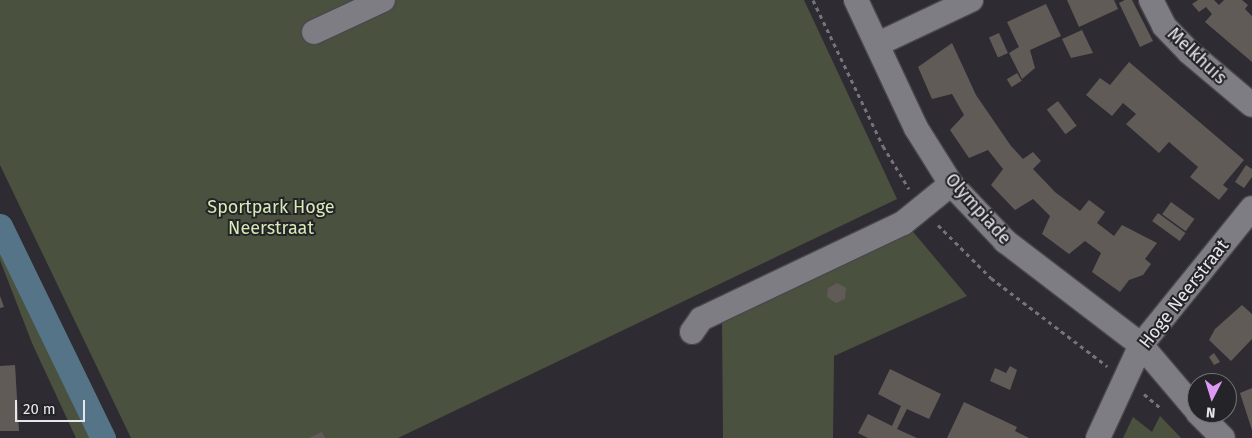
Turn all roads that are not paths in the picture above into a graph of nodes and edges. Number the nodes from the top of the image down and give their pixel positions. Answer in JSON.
{"nodes":[{"id":1,"x":383,"y":0,"type":"edge"},
{"id":2,"x":856,"y":0,"type":"edge"},
{"id":3,"x":970,"y":0,"type":"edge"},
{"id":4,"x":1151,"y":0,"type":"edge"},
{"id":5,"x":314,"y":32,"type":"dead end"},
{"id":6,"x":878,"y":44,"type":"junction"},
{"id":7,"x":1252,"y":105,"type":"edge"},
{"id":8,"x":951,"y":184,"type":"junction"},
{"id":9,"x":1252,"y":208,"type":"edge"},
{"id":10,"x":692,"y":332,"type":"dead end"},
{"id":11,"x":1142,"y":345,"type":"junction"},
{"id":12,"x":1187,"y":399,"type":"edge"},
{"id":13,"x":1209,"y":423,"type":"edge"},
{"id":14,"x":1098,"y":438,"type":"edge"},
{"id":15,"x":1223,"y":438,"type":"edge"}],
"edges":[{"from":1,"to":5,"type":"street"},
{"from":2,"to":6,"type":"street","name":"Olympiade"},
{"from":3,"to":6,"type":"street"},
{"from":4,"to":7,"type":"street","name":"Melkhuis"},
{"from":6,"to":8,"type":"street","name":"Olympiade"},
{"from":8,"to":10,"type":"street"},
{"from":8,"to":11,"type":"street","name":"Olympiade"},
{"from":9,"to":11,"type":"street","name":"Hoge Neerstraat"},
{"from":11,"to":12,"type":"street","name":"Olympiade"},
{"from":11,"to":14,"type":"street","name":"Hoge Neerstraat"},
{"from":13,"to":15,"type":"street","name":"Olympiade"}]}
